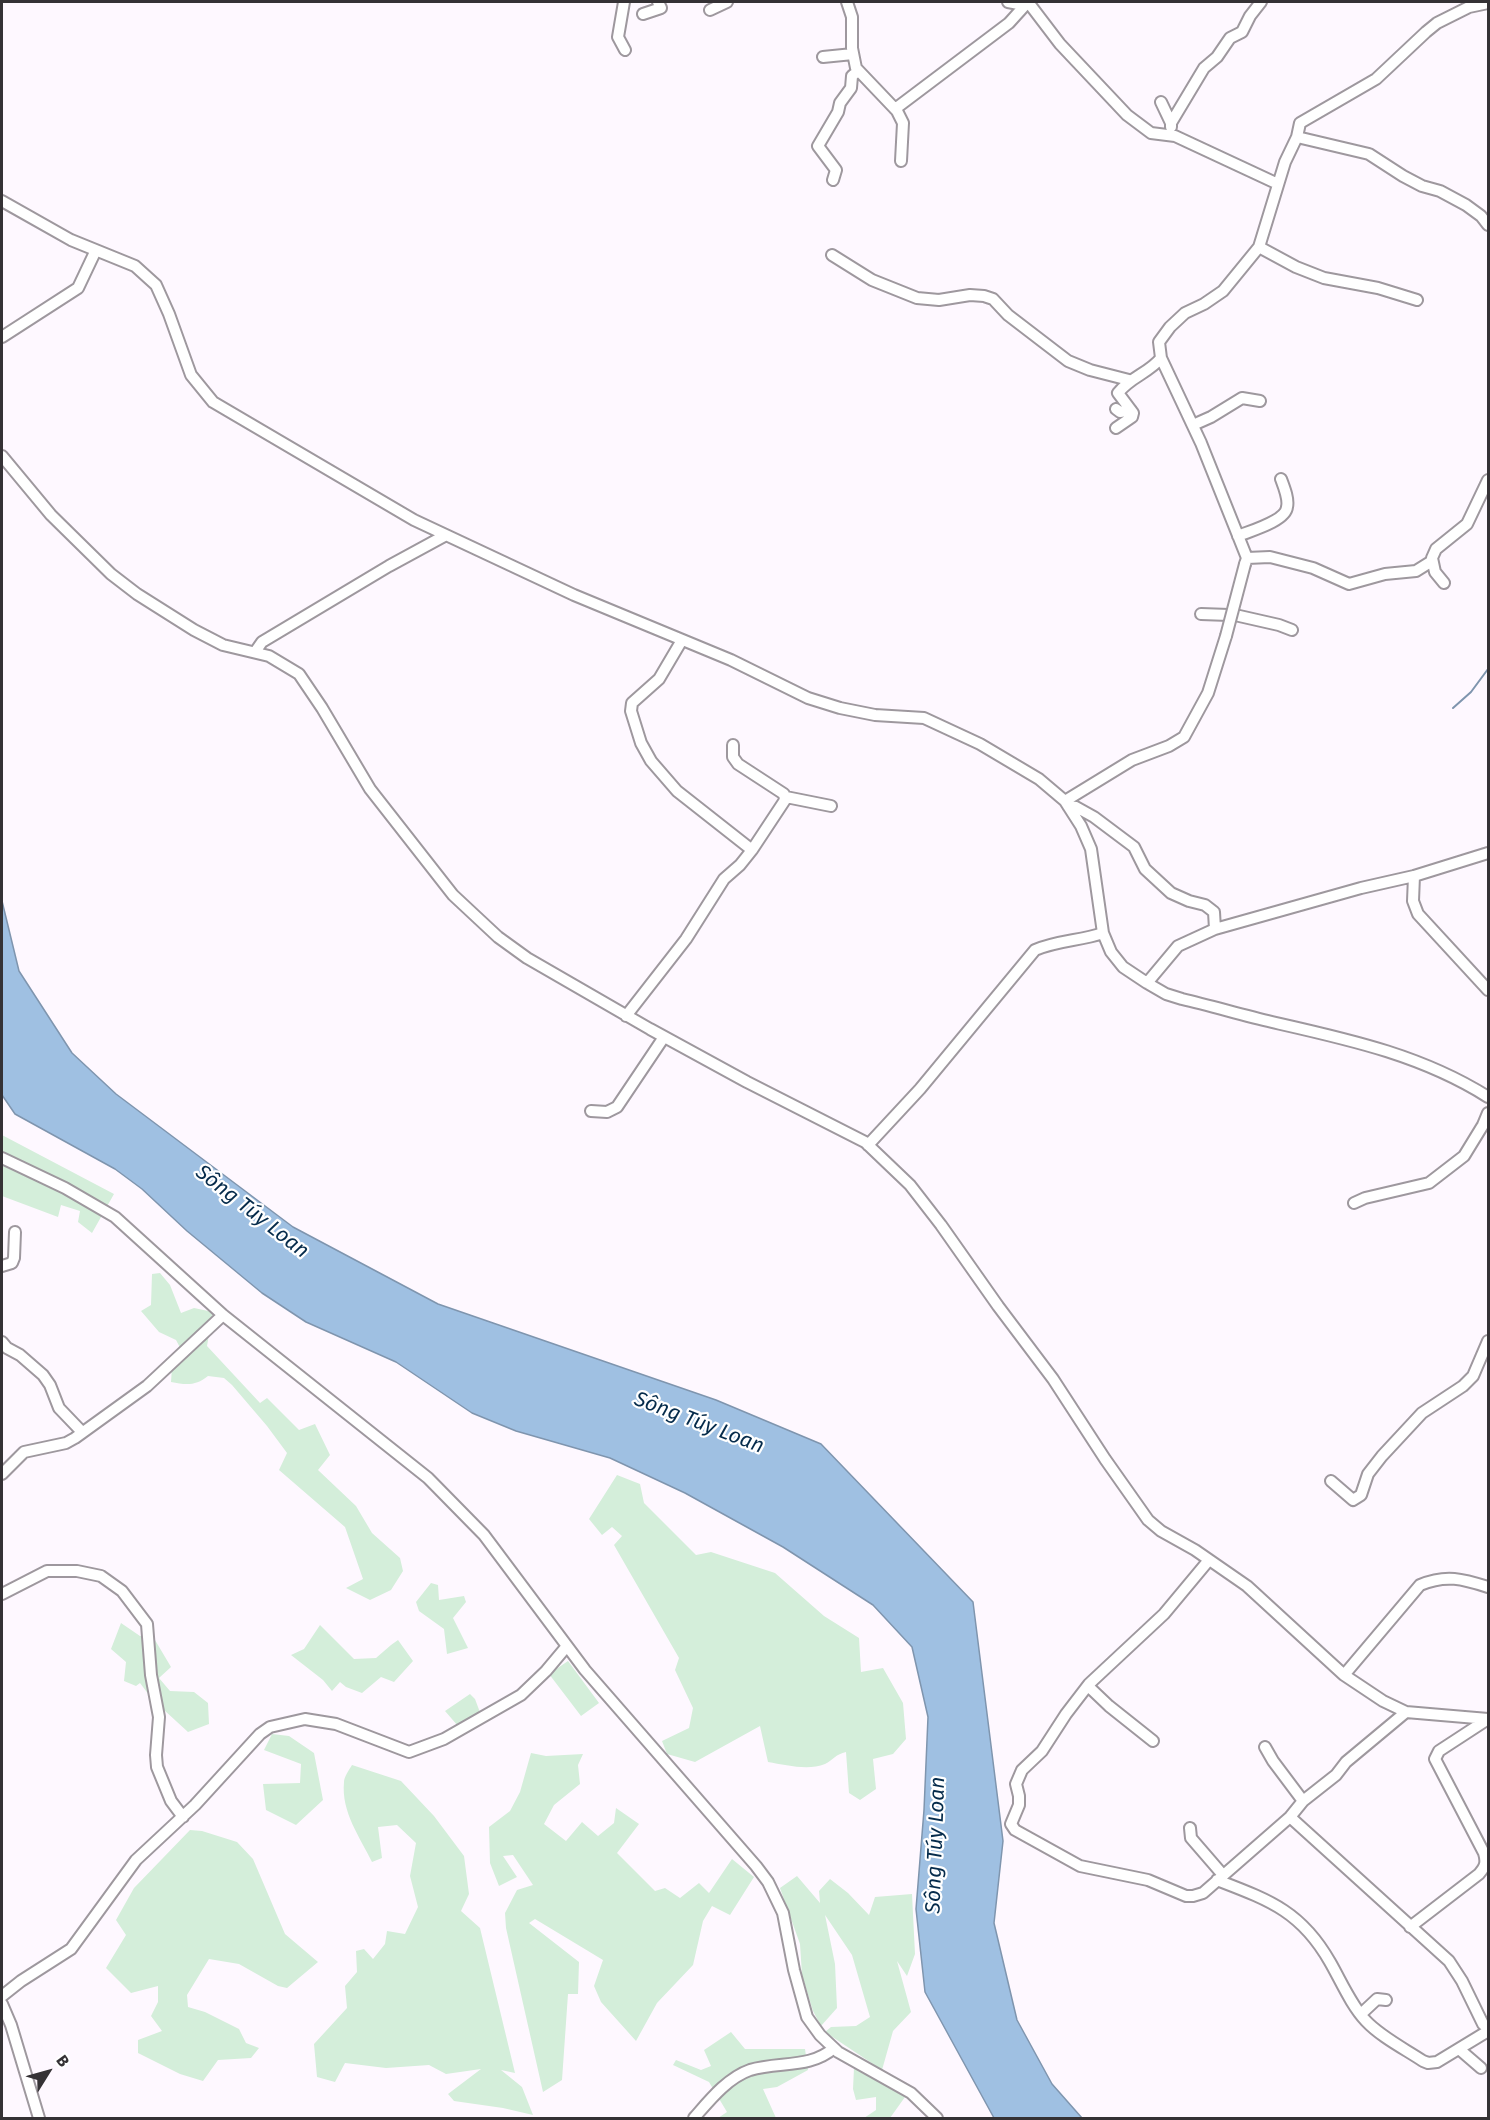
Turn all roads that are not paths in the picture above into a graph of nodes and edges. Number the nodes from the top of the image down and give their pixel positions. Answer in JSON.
{"nodes":[{"id":1,"x":624,"y":2,"type":"edge"},
{"id":2,"x":658,"y":2,"type":"edge"},
{"id":3,"x":727,"y":2,"type":"edge"},
{"id":4,"x":848,"y":2,"type":"edge"},
{"id":5,"x":1008,"y":2,"type":"edge"},
{"id":6,"x":1028,"y":2,"type":"edge"},
{"id":7,"x":1261,"y":2,"type":"edge"},
{"id":8,"x":1488,"y":3,"type":"edge"},
{"id":9,"x":710,"y":10,"type":"dead end"},
{"id":10,"x":643,"y":14,"type":"dead end"},
{"id":11,"x":625,"y":50,"type":"dead end"},
{"id":12,"x":853,"y":54,"type":"junction"},
{"id":13,"x":823,"y":57,"type":"dead end"},
{"id":14,"x":858,"y":70,"type":"junction"},
{"id":15,"x":1161,"y":102,"type":"dead end"},
{"id":16,"x":895,"y":109,"type":"junction"},
{"id":17,"x":1171,"y":123,"type":"junction"},
{"id":18,"x":1170,"y":136,"type":"junction"},
{"id":19,"x":1297,"y":137,"type":"junction"},
{"id":20,"x":901,"y":160,"type":"dead end"},
{"id":21,"x":833,"y":180,"type":"dead end"},
{"id":22,"x":1278,"y":184,"type":"junction"},
{"id":23,"x":2,"y":201,"type":"edge"},
{"id":24,"x":1488,"y":225,"type":"edge"},
{"id":25,"x":1259,"y":247,"type":"junction"},
{"id":26,"x":96,"y":250,"type":"junction"},
{"id":27,"x":832,"y":255,"type":"dead end"},
{"id":28,"x":1417,"y":300,"type":"dead end"},
{"id":29,"x":2,"y":337,"type":"edge"},
{"id":30,"x":1161,"y":358,"type":"junction"},
{"id":31,"x":1130,"y":380,"type":"junction"},
{"id":32,"x":1260,"y":401,"type":"dead end"},
{"id":33,"x":1116,"y":408,"type":"dead end"},
{"id":34,"x":1131,"y":410,"type":"junction"},
{"id":35,"x":1192,"y":425,"type":"junction"},
{"id":36,"x":1116,"y":428,"type":"dead end"},
{"id":37,"x":2,"y":456,"type":"edge"},
{"id":38,"x":1281,"y":478,"type":"dead end"},
{"id":39,"x":1488,"y":480,"type":"edge"},
{"id":40,"x":446,"y":535,"type":"junction"},
{"id":41,"x":1238,"y":536,"type":"junction"},
{"id":42,"x":1246,"y":561,"type":"junction"},
{"id":43,"x":1432,"y":561,"type":"junction"},
{"id":44,"x":1444,"y":583,"type":"dead end"},
{"id":45,"x":1201,"y":614,"type":"dead end"},
{"id":46,"x":1292,"y":630,"type":"dead end"},
{"id":47,"x":682,"y":640,"type":"junction"},
{"id":48,"x":255,"y":652,"type":"junction"},
{"id":49,"x":733,"y":745,"type":"dead end"},
{"id":50,"x":786,"y":797,"type":"junction"},
{"id":51,"x":1066,"y":804,"type":"junction"},
{"id":52,"x":831,"y":806,"type":"dead end"},
{"id":53,"x":752,"y":850,"type":"junction"},
{"id":54,"x":1488,"y":853,"type":"edge"},
{"id":55,"x":1414,"y":876,"type":"junction"},
{"id":56,"x":1215,"y":929,"type":"junction"},
{"id":57,"x":1103,"y":933,"type":"junction"},
{"id":58,"x":1147,"y":983,"type":"junction"},
{"id":59,"x":1488,"y":990,"type":"edge"},
{"id":60,"x":627,"y":1016,"type":"junction"},
{"id":61,"x":664,"y":1037,"type":"junction"},
{"id":62,"x":1488,"y":1097,"type":"edge"},
{"id":63,"x":591,"y":1111,"type":"dead end"},
{"id":64,"x":1488,"y":1113,"type":"edge"},
{"id":65,"x":868,"y":1145,"type":"junction"},
{"id":66,"x":2,"y":1158,"type":"edge"},
{"id":67,"x":1354,"y":1203,"type":"dead end"},
{"id":68,"x":15,"y":1232,"type":"dead end"},
{"id":69,"x":2,"y":1266,"type":"edge"},
{"id":70,"x":223,"y":1315,"type":"junction"},
{"id":71,"x":1488,"y":1341,"type":"edge"},
{"id":72,"x":2,"y":1342,"type":"edge"},
{"id":73,"x":82,"y":1432,"type":"junction"},
{"id":74,"x":2,"y":1474,"type":"edge"},
{"id":75,"x":1331,"y":1481,"type":"dead end"},
{"id":76,"x":1209,"y":1560,"type":"junction"},
{"id":77,"x":1488,"y":1587,"type":"edge"},
{"id":78,"x":2,"y":1594,"type":"edge"},
{"id":79,"x":567,"y":1646,"type":"junction"},
{"id":80,"x":1344,"y":1675,"type":"junction"},
{"id":81,"x":1088,"y":1686,"type":"junction"},
{"id":82,"x":1406,"y":1712,"type":"junction"},
{"id":83,"x":1488,"y":1719,"type":"edge"},
{"id":84,"x":1153,"y":1742,"type":"dead end"},
{"id":85,"x":1265,"y":1747,"type":"dead end"},
{"id":86,"x":1303,"y":1801,"type":"junction"},
{"id":87,"x":183,"y":1817,"type":"junction"},
{"id":88,"x":1290,"y":1817,"type":"junction"},
{"id":89,"x":1190,"y":1828,"type":"dead end"},
{"id":90,"x":1220,"y":1878,"type":"junction"},
{"id":91,"x":1410,"y":1927,"type":"junction"},
{"id":92,"x":2,"y":1996,"type":"edge"},
{"id":93,"x":1386,"y":2000,"type":"dead end"},
{"id":94,"x":2,"y":2004,"type":"edge"},
{"id":95,"x":1361,"y":2014,"type":"junction"},
{"id":96,"x":1488,"y":2030,"type":"edge"},
{"id":97,"x":834,"y":2048,"type":"junction"},
{"id":98,"x":1459,"y":2049,"type":"junction"},
{"id":99,"x":1481,"y":2068,"type":"dead end"},
{"id":100,"x":39,"y":2118,"type":"edge"},
{"id":101,"x":694,"y":2118,"type":"edge"},
{"id":102,"x":937,"y":2118,"type":"edge"}],
"edges":[{"from":1,"to":11,"type":"street"},
{"from":2,"to":10,"type":"street"},
{"from":3,"to":9,"type":"street"},
{"from":4,"to":12,"type":"street"},
{"from":5,"to":6,"type":"street"},
{"from":6,"to":16,"type":"street"},
{"from":6,"to":18,"type":"street"},
{"from":7,"to":17,"type":"street"},
{"from":8,"to":19,"type":"street"},
{"from":12,"to":13,"type":"street"},
{"from":12,"to":14,"type":"street"},
{"from":14,"to":16,"type":"street"},
{"from":14,"to":21,"type":"street"},
{"from":15,"to":17,"type":"street"},
{"from":16,"to":20,"type":"street"},
{"from":17,"to":18,"type":"street"},
{"from":18,"to":22,"type":"street"},
{"from":19,"to":22,"type":"street"},
{"from":19,"to":24,"type":"street"},
{"from":22,"to":25,"type":"street"},
{"from":23,"to":26,"type":"street"},
{"from":25,"to":28,"type":"street"},
{"from":25,"to":30,"type":"street"},
{"from":26,"to":29,"type":"street"},
{"from":26,"to":40,"type":"street"},
{"from":27,"to":31,"type":"street"},
{"from":30,"to":31,"type":"street"},
{"from":30,"to":35,"type":"street"},
{"from":31,"to":34,"type":"street"},
{"from":32,"to":35,"type":"street"},
{"from":33,"to":34,"type":"street"},
{"from":34,"to":36,"type":"street"},
{"from":35,"to":41,"type":"street"},
{"from":37,"to":48,"type":"street"},
{"from":38,"to":41,"type":"street"},
{"from":39,"to":43,"type":"street"},
{"from":40,"to":47,"type":"street"},
{"from":40,"to":48,"type":"street"},
{"from":41,"to":42,"type":"street"},
{"from":42,"to":43,"type":"street"},
{"from":42,"to":51,"type":"street","bridge":true},
{"from":43,"to":44,"type":"street"},
{"from":45,"to":46,"type":"street"},
{"from":47,"to":51,"type":"street"},
{"from":47,"to":53,"type":"street"},
{"from":48,"to":60,"type":"street"},
{"from":49,"to":50,"type":"street"},
{"from":50,"to":52,"type":"street"},
{"from":50,"to":53,"type":"street"},
{"from":51,"to":56,"type":"street"},
{"from":51,"to":57,"type":"street"},
{"from":53,"to":60,"type":"street"},
{"from":54,"to":55,"type":"street"},
{"from":55,"to":56,"type":"street"},
{"from":55,"to":59,"type":"street"},
{"from":56,"to":58,"type":"street"},
{"from":57,"to":58,"type":"street"},
{"from":57,"to":65,"type":"street"},
{"from":58,"to":62,"type":"street"},
{"from":60,"to":61,"type":"street"},
{"from":61,"to":63,"type":"street"},
{"from":61,"to":65,"type":"street"},
{"from":64,"to":67,"type":"street"},
{"from":65,"to":76,"type":"street"},
{"from":66,"to":70,"type":"street"},
{"from":68,"to":69,"type":"street"},
{"from":70,"to":73,"type":"street"},
{"from":70,"to":79,"type":"street"},
{"from":71,"to":75,"type":"street"},
{"from":72,"to":73,"type":"street"},
{"from":73,"to":74,"type":"street"},
{"from":76,"to":80,"type":"street"},
{"from":76,"to":81,"type":"street"},
{"from":77,"to":80,"type":"street"},
{"from":78,"to":87,"type":"street"},
{"from":79,"to":87,"type":"street"},
{"from":79,"to":97,"type":"street"},
{"from":80,"to":82,"type":"street"},
{"from":81,"to":84,"type":"street"},
{"from":81,"to":90,"type":"street"},
{"from":82,"to":83,"type":"street"},
{"from":82,"to":86,"type":"street"},
{"from":83,"to":91,"type":"street"},
{"from":85,"to":86,"type":"street"},
{"from":86,"to":88,"type":"street"},
{"from":87,"to":92,"type":"street"},
{"from":88,"to":90,"type":"street"},
{"from":88,"to":91,"type":"street"},
{"from":89,"to":90,"type":"street"},
{"from":90,"to":95,"type":"street"},
{"from":91,"to":96,"type":"street"},
{"from":93,"to":95,"type":"street"},
{"from":94,"to":100,"type":"street"},
{"from":95,"to":98,"type":"street"},
{"from":96,"to":98,"type":"street"},
{"from":97,"to":101,"type":"street"},
{"from":97,"to":102,"type":"street"},
{"from":98,"to":99,"type":"street"}]}
